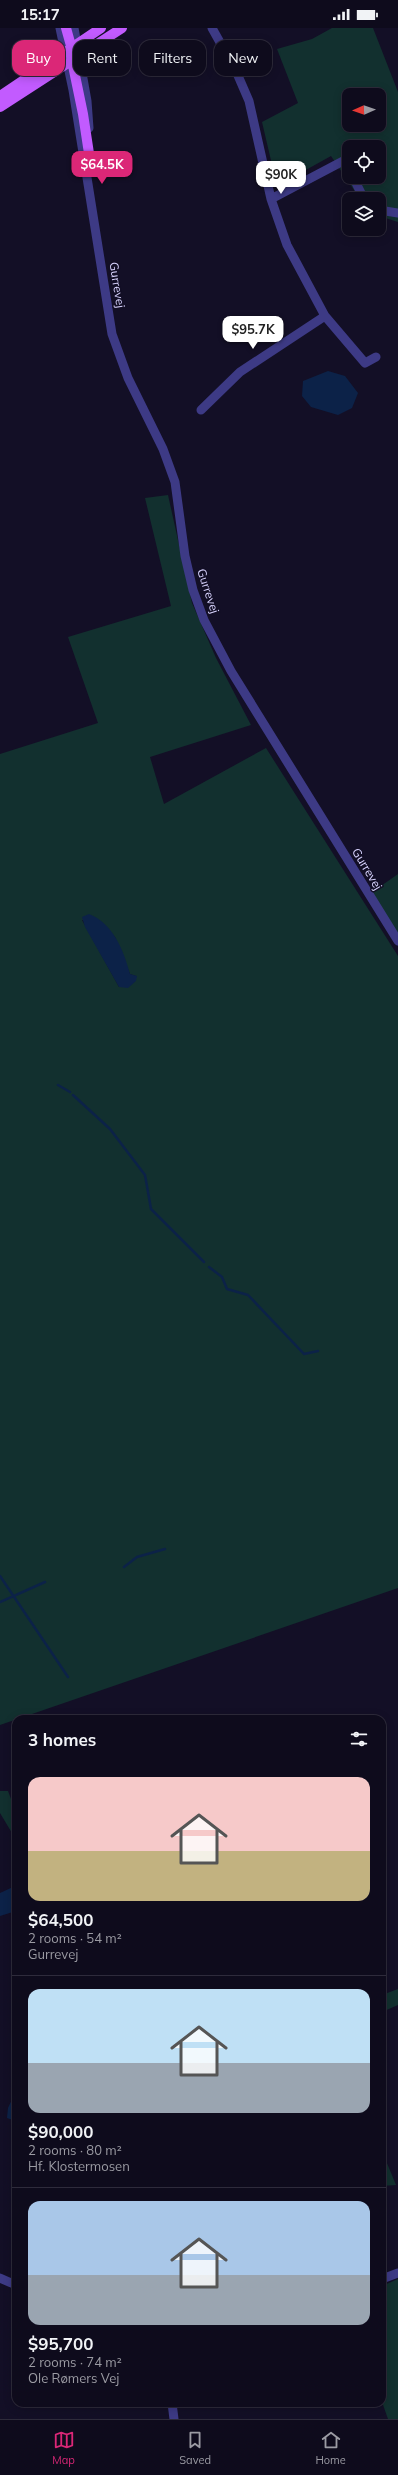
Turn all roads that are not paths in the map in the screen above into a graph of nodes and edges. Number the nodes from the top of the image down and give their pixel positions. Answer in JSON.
{"nodes":[{"id":1,"x":60,"y":28,"type":"edge"},
{"id":2,"x":66,"y":28,"type":"edge"},
{"id":3,"x":74,"y":28,"type":"edge"},
{"id":4,"x":101,"y":28,"type":"edge"},
{"id":5,"x":111,"y":28,"type":"edge"},
{"id":6,"x":122,"y":28,"type":"edge"},
{"id":7,"x":212,"y":28,"type":"edge"},
{"id":8,"x":72,"y":54,"type":"junction"},
{"id":9,"x":0,"y":96,"type":"edge"},
{"id":10,"x":0,"y":106,"type":"edge"},
{"id":11,"x":90,"y":160,"type":"joint"},
{"id":12,"x":342,"y":162,"type":"edge"},
{"id":13,"x":271,"y":198,"type":"junction"},
{"id":14,"x":92,"y":211,"type":"junction"},
{"id":15,"x":386,"y":211,"type":"edge"},
{"id":16,"x":398,"y":213,"type":"edge"},
{"id":17,"x":325,"y":316,"type":"junction"},
{"id":18,"x":376,"y":357,"type":"dead end"},
{"id":19,"x":201,"y":410,"type":"dead end"},
{"id":20,"x":398,"y":941,"type":"edge"},
{"id":21,"x":398,"y":2273,"type":"edge"},
{"id":22,"x":0,"y":2278,"type":"edge"},
{"id":23,"x":386,"y":2278,"type":"edge"},
{"id":24,"x":12,"y":2284,"type":"edge"},
{"id":25,"x":172,"y":2407,"type":"edge"},
{"id":26,"x":174,"y":2419,"type":"edge"}],
"edges":[{"from":1,"to":8,"type":"street","name":"Gurrevej"},
{"from":2,"to":8,"type":"main road"},
{"from":3,"to":8,"type":"street","name":"Gurrevej"},
{"from":4,"to":8,"type":"main road"},
{"from":5,"to":8,"type":"main road"},
{"from":6,"to":8,"type":"main road"},
{"from":7,"to":13,"type":"street"},
{"from":8,"to":9,"type":"main road"},
{"from":8,"to":10,"type":"main road"},
{"from":8,"to":11,"type":"main road"},
{"from":8,"to":14,"type":"street","name":"Gurrevej"},
{"from":11,"to":14,"type":"street","name":"Gurrevej"},
{"from":12,"to":13,"type":"street"},
{"from":13,"to":17,"type":"street"},
{"from":14,"to":20,"type":"street","name":"Gurrevej"},
{"from":15,"to":16,"type":"street"},
{"from":17,"to":18,"type":"street"},
{"from":17,"to":19,"type":"street"},
{"from":21,"to":23,"type":"street"},
{"from":22,"to":24,"type":"street"},
{"from":25,"to":26,"type":"street"}]}
